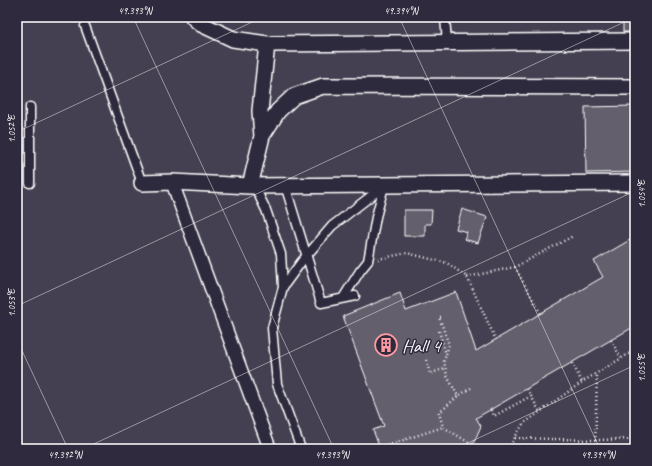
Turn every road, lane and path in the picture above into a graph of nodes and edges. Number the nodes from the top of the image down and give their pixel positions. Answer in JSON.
{"nodes":[{"id":1,"x":193,"y":17,"type":"edge"},
{"id":2,"x":445,"y":17,"type":"edge"},
{"id":3,"x":85,"y":26,"type":"dead end"},
{"id":4,"x":635,"y":41,"type":"edge"},
{"id":5,"x":447,"y":43,"type":"junction"},
{"id":6,"x":267,"y":44,"type":"junction"},
{"id":7,"x":635,"y":87,"type":"edge"},
{"id":8,"x":30,"y":107,"type":"dead end"},
{"id":9,"x":262,"y":136,"type":"junction"},
{"id":10,"x":172,"y":182,"type":"junction"},
{"id":11,"x":30,"y":183,"type":"dead end"},
{"id":12,"x":142,"y":183,"type":"joint"},
{"id":13,"x":635,"y":183,"type":"edge"},
{"id":14,"x":252,"y":186,"type":"junction"},
{"id":15,"x":285,"y":186,"type":"junction"},
{"id":16,"x":384,"y":186,"type":"junction"},
{"id":17,"x":573,"y":236,"type":"dead end"},
{"id":18,"x":307,"y":255,"type":"junction"},
{"id":19,"x":368,"y":261,"type":"junction"},
{"id":20,"x":515,"y":267,"type":"junction"},
{"id":21,"x":467,"y":277,"type":"junction"},
{"id":22,"x":283,"y":287,"type":"junction"},
{"id":23,"x":355,"y":296,"type":"dead end"},
{"id":24,"x":343,"y":298,"type":"junction"},
{"id":25,"x":541,"y":314,"type":"dead end"},
{"id":26,"x":441,"y":316,"type":"dead end"},
{"id":27,"x":439,"y":333,"type":"dead end"},
{"id":28,"x":496,"y":340,"type":"dead end"},
{"id":29,"x":611,"y":340,"type":"dead end"},
{"id":30,"x":452,"y":349,"type":"dead end"},
{"id":31,"x":447,"y":350,"type":"junction"},
{"id":32,"x":635,"y":350,"type":"edge"},
{"id":33,"x":446,"y":355,"type":"junction"},
{"id":34,"x":449,"y":358,"type":"dead end"},
{"id":35,"x":621,"y":358,"type":"junction"},
{"id":36,"x":427,"y":360,"type":"dead end"},
{"id":37,"x":432,"y":362,"type":"dead end"},
{"id":38,"x":572,"y":363,"type":"dead end"},
{"id":39,"x":428,"y":364,"type":"junction"},
{"id":40,"x":445,"y":368,"type":"junction"},
{"id":41,"x":597,"y":374,"type":"junction"},
{"id":42,"x":582,"y":382,"type":"junction"},
{"id":43,"x":471,"y":388,"type":"dead end"},
{"id":44,"x":527,"y":389,"type":"dead end"},
{"id":45,"x":458,"y":396,"type":"junction"},
{"id":46,"x":531,"y":396,"type":"junction"},
{"id":47,"x":490,"y":410,"type":"dead end"},
{"id":48,"x":540,"y":412,"type":"junction"},
{"id":49,"x":443,"y":427,"type":"junction"},
{"id":50,"x":514,"y":438,"type":"junction"},
{"id":51,"x":635,"y":439,"type":"edge"},
{"id":52,"x":595,"y":440,"type":"junction"},
{"id":53,"x":270,"y":449,"type":"edge"},
{"id":54,"x":301,"y":449,"type":"edge"},
{"id":55,"x":376,"y":449,"type":"edge"},
{"id":56,"x":480,"y":449,"type":"edge"},
{"id":57,"x":508,"y":449,"type":"edge"},
{"id":58,"x":595,"y":449,"type":"edge"}],
"edges":[{"from":1,"to":6,"type":"street"},
{"from":2,"to":5,"type":"lane"},
{"from":3,"to":12,"type":"lane"},
{"from":4,"to":5,"type":"street"},
{"from":5,"to":6,"type":"street"},
{"from":6,"to":9,"type":"street"},
{"from":7,"to":9,"type":"street"},
{"from":8,"to":11,"type":"lane"},
{"from":9,"to":14,"type":"street"},
{"from":10,"to":12,"type":"street"},
{"from":10,"to":14,"type":"street"},
{"from":10,"to":53,"type":"street"},
{"from":13,"to":16,"type":"street"},
{"from":14,"to":15,"type":"street"},
{"from":14,"to":22,"type":"lane"},
{"from":15,"to":16,"type":"street"},
{"from":15,"to":18,"type":"lane"},
{"from":16,"to":18,"type":"lane"},
{"from":16,"to":19,"type":"lane"},
{"from":17,"to":20,"type":"path"},
{"from":18,"to":22,"type":"lane"},
{"from":18,"to":24,"type":"lane"},
{"from":19,"to":21,"type":"path"},
{"from":19,"to":24,"type":"lane"},
{"from":20,"to":21,"type":"path"},
{"from":20,"to":25,"type":"path"},
{"from":21,"to":28,"type":"path"},
{"from":22,"to":54,"type":"lane"},
{"from":23,"to":24,"type":"lane"},
{"from":26,"to":31,"type":"path"},
{"from":27,"to":33,"type":"path"},
{"from":29,"to":35,"type":"path"},
{"from":30,"to":31,"type":"path"},
{"from":31,"to":33,"type":"path"},
{"from":32,"to":35,"type":"path"},
{"from":33,"to":34,"type":"path"},
{"from":33,"to":40,"type":"path"},
{"from":35,"to":41,"type":"path"},
{"from":36,"to":39,"type":"path"},
{"from":37,"to":39,"type":"path"},
{"from":38,"to":42,"type":"path"},
{"from":39,"to":40,"type":"path"},
{"from":40,"to":45,"type":"path"},
{"from":41,"to":42,"type":"path"},
{"from":41,"to":52,"type":"path"},
{"from":42,"to":48,"type":"path"},
{"from":43,"to":45,"type":"path"},
{"from":44,"to":46,"type":"path"},
{"from":45,"to":49,"type":"path"},
{"from":46,"to":47,"type":"path"},
{"from":46,"to":48,"type":"path"},
{"from":48,"to":50,"type":"path"},
{"from":49,"to":55,"type":"path"},
{"from":49,"to":56,"type":"path"},
{"from":50,"to":52,"type":"path"},
{"from":50,"to":57,"type":"path"},
{"from":51,"to":52,"type":"path"},
{"from":52,"to":58,"type":"path"}]}
